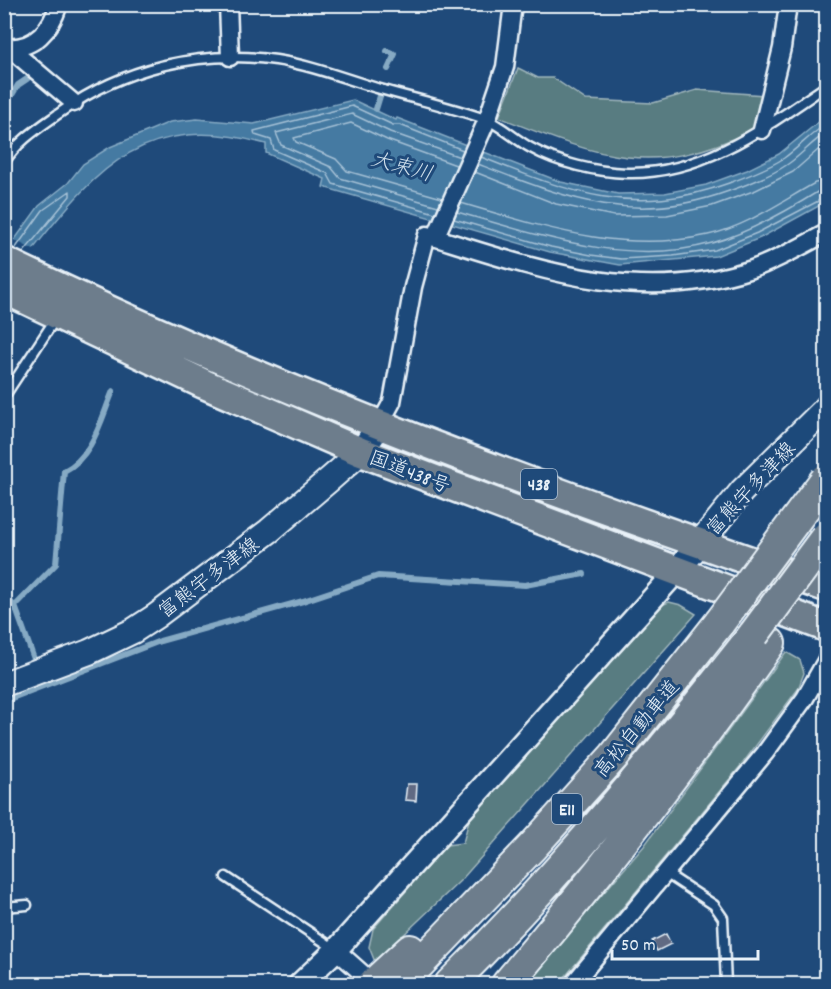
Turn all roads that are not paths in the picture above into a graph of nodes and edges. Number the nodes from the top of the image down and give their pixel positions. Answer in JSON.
{"nodes":[{"id":1,"x":59,"y":4,"type":"edge"},
{"id":2,"x":228,"y":4,"type":"edge"},
{"id":3,"x":513,"y":4,"type":"edge"},
{"id":4,"x":788,"y":4,"type":"edge"},
{"id":5,"x":7,"y":48,"type":"edge"},
{"id":6,"x":230,"y":57,"type":"junction"},
{"id":7,"x":826,"y":86,"type":"edge"},
{"id":8,"x":74,"y":103,"type":"junction"},
{"id":9,"x":487,"y":120,"type":"junction"},
{"id":10,"x":762,"y":129,"type":"junction"},
{"id":11,"x":4,"y":163,"type":"edge"},
{"id":12,"x":826,"y":233,"type":"edge"},
{"id":13,"x":436,"y":235,"type":"junction"},
{"id":14,"x":4,"y":261,"type":"edge"},
{"id":15,"x":4,"y":289,"type":"edge"},
{"id":16,"x":57,"y":306,"type":"junction"},
{"id":17,"x":4,"y":397,"type":"edge"},
{"id":18,"x":826,"y":408,"type":"edge"},
{"id":19,"x":380,"y":424,"type":"junction"},
{"id":20,"x":361,"y":452,"type":"junction"},
{"id":21,"x":826,"y":479,"type":"edge"},
{"id":22,"x":826,"y":537,"type":"edge"},
{"id":23,"x":699,"y":544,"type":"junction"},
{"id":24,"x":826,"y":564,"type":"edge"},
{"id":25,"x":677,"y":571,"type":"junction"},
{"id":26,"x":826,"y":587,"type":"edge"},
{"id":27,"x":826,"y":627,"type":"edge"},
{"id":28,"x":763,"y":637,"type":"junction"},
{"id":29,"x":826,"y":661,"type":"edge"},
{"id":30,"x":4,"y":684,"type":"edge"},
{"id":31,"x":533,"y":846,"type":"junction"},
{"id":32,"x":667,"y":874,"type":"junction"},
{"id":33,"x":226,"y":877,"type":"dead end"},
{"id":34,"x":27,"y":905,"type":"dead end"},
{"id":35,"x":4,"y":907,"type":"edge"},
{"id":36,"x":336,"y":950,"type":"junction"},
{"id":37,"x":368,"y":979,"type":"edge"},
{"id":38,"x":300,"y":984,"type":"edge"},
{"id":39,"x":400,"y":984,"type":"edge"},
{"id":40,"x":450,"y":984,"type":"edge"},
{"id":41,"x":507,"y":984,"type":"edge"},
{"id":42,"x":573,"y":984,"type":"edge"},
{"id":43,"x":726,"y":984,"type":"edge"}],
"edges":[{"from":1,"to":5,"type":"street"},
{"from":2,"to":6,"type":"street"},
{"from":3,"to":9,"type":"street"},
{"from":4,"to":10,"type":"street"},
{"from":5,"to":8,"type":"street"},
{"from":6,"to":8,"type":"lane"},
{"from":6,"to":9,"type":"lane"},
{"from":7,"to":10,"type":"lane"},
{"from":8,"to":11,"type":"lane"},
{"from":9,"to":10,"type":"lane"},
{"from":9,"to":13,"type":"street"},
{"from":12,"to":13,"type":"street"},
{"from":13,"to":19,"type":"street"},
{"from":14,"to":16,"type":"highway","name":"国道438号","number":"438"},
{"from":15,"to":16,"type":"highway","name":"国道438号","number":"438"},
{"from":16,"to":17,"type":"lane"},
{"from":16,"to":19,"type":"highway","name":"国道438号","number":"438"},
{"from":16,"to":20,"type":"highway","name":"国道438号","number":"438"},
{"from":18,"to":23,"type":"main road","name":"富熊宇多津線"},
{"from":19,"to":20,"type":"main road","name":"富熊宇多津線"},
{"from":19,"to":23,"type":"highway","name":"国道438号","number":"438"},
{"from":20,"to":25,"type":"highway","name":"国道438号","number":"438"},
{"from":20,"to":30,"type":"main road","name":"富熊宇多津線"},
{"from":21,"to":31,"type":"highway","name":"高松自動車道","number":"E11","bridge":true},
{"from":22,"to":28,"type":"highway","name":"高松自動車道","number":"E11","bridge":true},
{"from":23,"to":25,"type":"main road","name":"富熊宇多津線"},
{"from":23,"to":26,"type":"highway","name":"国道438号","number":"438"},
{"from":24,"to":28,"type":"highway"},
{"from":25,"to":27,"type":"highway","name":"国道438号","number":"438"},
{"from":25,"to":36,"type":"street"},
{"from":28,"to":40,"type":"highway","name":"高松自動車道","number":"E11"},
{"from":28,"to":41,"type":"highway"},
{"from":29,"to":32,"type":"street"},
{"from":31,"to":37,"type":"highway"},
{"from":31,"to":39,"type":"highway","name":"高松自動車道","number":"E11"},
{"from":32,"to":42,"type":"street"},
{"from":32,"to":43,"type":"lane"},
{"from":33,"to":36,"type":"lane"},
{"from":34,"to":35,"type":"lane"},
{"from":36,"to":37,"type":"street"},
{"from":36,"to":38,"type":"street"}]}
